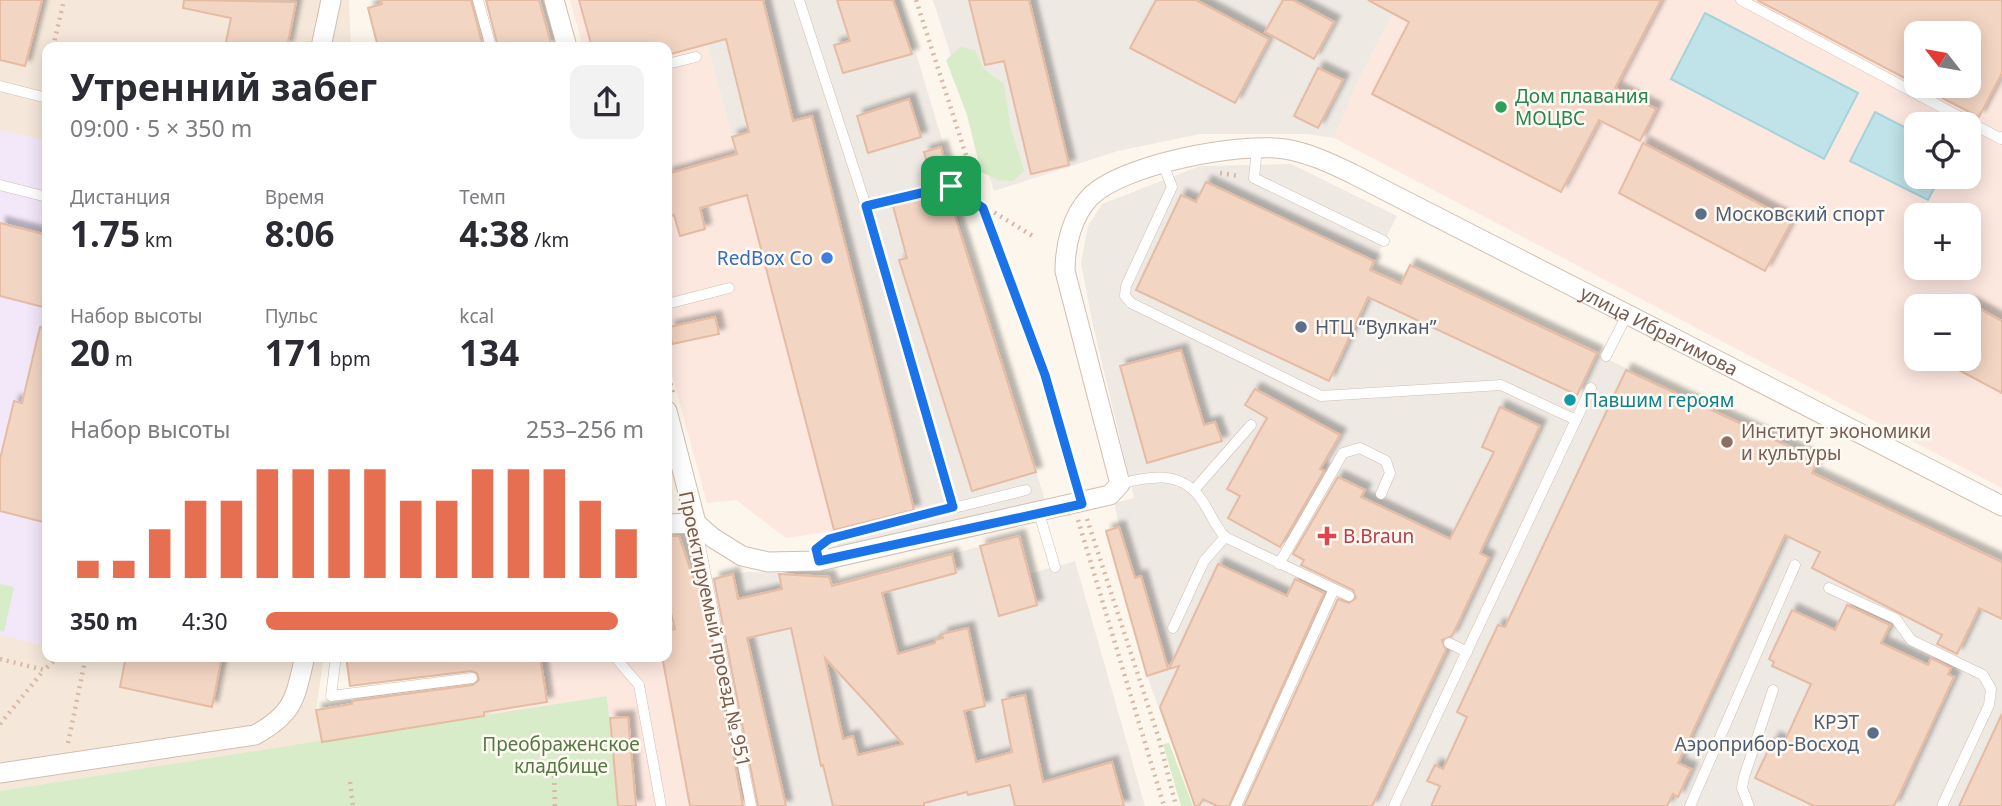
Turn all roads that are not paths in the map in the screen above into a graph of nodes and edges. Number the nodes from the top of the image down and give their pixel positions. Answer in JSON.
{"nodes":[{"id":1,"x":331,"y":0,"type":"edge"},
{"id":2,"x":478,"y":0,"type":"edge"},
{"id":3,"x":554,"y":0,"type":"edge"},
{"id":4,"x":799,"y":0,"type":"edge"},
{"id":5,"x":1741,"y":0,"type":"edge"},
{"id":6,"x":322,"y":42,"type":"edge"},
{"id":7,"x":490,"y":42,"type":"edge"},
{"id":8,"x":566,"y":42,"type":"edge"},
{"id":9,"x":696,"y":57,"type":"dead end"},
{"id":10,"x":672,"y":63,"type":"edge"},
{"id":11,"x":0,"y":86,"type":"edge"},
{"id":12,"x":42,"y":97,"type":"edge"},
{"id":13,"x":2002,"y":137,"type":"edge"},
{"id":14,"x":1257,"y":147,"type":"junction"},
{"id":15,"x":1163,"y":164,"type":"junction"},
{"id":16,"x":0,"y":185,"type":"edge"},
{"id":17,"x":42,"y":196,"type":"edge"},
{"id":18,"x":1384,"y":241,"type":"dead end"},
{"id":19,"x":729,"y":288,"type":"dead end"},
{"id":20,"x":672,"y":303,"type":"edge"},
{"id":21,"x":1628,"y":313,"type":"junction"},
{"id":22,"x":1606,"y":356,"type":"dead end"},
{"id":23,"x":1591,"y":388,"type":"dead end"},
{"id":24,"x":672,"y":413,"type":"edge"},
{"id":25,"x":1576,"y":420,"type":"junction"},
{"id":26,"x":1251,"y":425,"type":"dead end"},
{"id":27,"x":1119,"y":484,"type":"junction"},
{"id":28,"x":1026,"y":490,"type":"dead end"},
{"id":29,"x":1194,"y":491,"type":"junction"},
{"id":30,"x":1381,"y":494,"type":"dead end"},
{"id":31,"x":2002,"y":506,"type":"edge"},
{"id":32,"x":953,"y":507,"type":"junction"},
{"id":33,"x":1039,"y":513,"type":"junction"},
{"id":34,"x":696,"y":523,"type":"junction"},
{"id":35,"x":672,"y":524,"type":"edge"},
{"id":36,"x":1225,"y":537,"type":"junction"},
{"id":37,"x":819,"y":561,"type":"junction"},
{"id":38,"x":1279,"y":564,"type":"junction"},
{"id":39,"x":1795,"y":565,"type":"dead end"},
{"id":40,"x":1055,"y":567,"type":"dead end"},
{"id":41,"x":1829,"y":588,"type":"dead end"},
{"id":42,"x":1334,"y":589,"type":"junction"},
{"id":43,"x":1349,"y":596,"type":"dead end"},
{"id":44,"x":1173,"y":628,"type":"dead end"},
{"id":45,"x":1449,"y":643,"type":"dead end"},
{"id":46,"x":1467,"y":652,"type":"junction"},
{"id":47,"x":304,"y":662,"type":"edge"},
{"id":48,"x":334,"y":662,"type":"edge"},
{"id":49,"x":619,"y":662,"type":"edge"},
{"id":50,"x":472,"y":678,"type":"dead end"},
{"id":51,"x":1773,"y":690,"type":"dead end"},
{"id":52,"x":0,"y":774,"type":"edge"},
{"id":53,"x":661,"y":806,"type":"edge"},
{"id":54,"x":751,"y":806,"type":"edge"},
{"id":55,"x":1236,"y":806,"type":"edge"},
{"id":56,"x":1394,"y":806,"type":"edge"},
{"id":57,"x":1690,"y":806,"type":"edge"},
{"id":58,"x":1749,"y":806,"type":"edge"},
{"id":59,"x":1942,"y":806,"type":"edge"}],
"edges":[{"from":1,"to":6,"type":"street"},
{"from":2,"to":7,"type":"lane"},
{"from":3,"to":8,"type":"street"},
{"from":4,"to":32,"type":"lane"},
{"from":5,"to":13,"type":"lane"},
{"from":9,"to":10,"type":"lane"},
{"from":11,"to":12,"type":"lane"},
{"from":14,"to":15,"type":"street","name":"улица Ибрагимова"},
{"from":14,"to":18,"type":"lane"},
{"from":14,"to":21,"type":"street","name":"улица Ибрагимова"},
{"from":15,"to":25,"type":"lane"},
{"from":15,"to":27,"type":"street","name":"улица Ибрагимова"},
{"from":16,"to":17,"type":"lane"},
{"from":19,"to":20,"type":"lane"},
{"from":21,"to":22,"type":"lane"},
{"from":21,"to":31,"type":"street","name":"улица Ибрагимова"},
{"from":23,"to":25,"type":"lane"},
{"from":24,"to":34,"type":"street","name":"Проектируемый проезд № 951"},
{"from":25,"to":46,"type":"lane"},
{"from":26,"to":29,"type":"lane"},
{"from":27,"to":29,"type":"lane"},
{"from":27,"to":33,"type":"street"},
{"from":28,"to":32,"type":"lane"},
{"from":29,"to":36,"type":"lane"},
{"from":30,"to":38,"type":"lane"},
{"from":32,"to":37,"type":"lane"},
{"from":33,"to":37,"type":"street"},
{"from":33,"to":40,"type":"lane"},
{"from":34,"to":35,"type":"street"},
{"from":34,"to":37,"type":"street"},
{"from":34,"to":54,"type":"lane","name":"Проектируемый проезд № 951"},
{"from":36,"to":38,"type":"lane"},
{"from":36,"to":44,"type":"lane"},
{"from":38,"to":42,"type":"lane"},
{"from":39,"to":57,"type":"lane"},
{"from":41,"to":59,"type":"lane"},
{"from":42,"to":43,"type":"lane"},
{"from":42,"to":55,"type":"lane"},
{"from":45,"to":46,"type":"lane"},
{"from":46,"to":56,"type":"lane"},
{"from":47,"to":52,"type":"street"},
{"from":48,"to":50,"type":"lane"},
{"from":49,"to":53,"type":"lane"},
{"from":51,"to":58,"type":"lane"}]}
